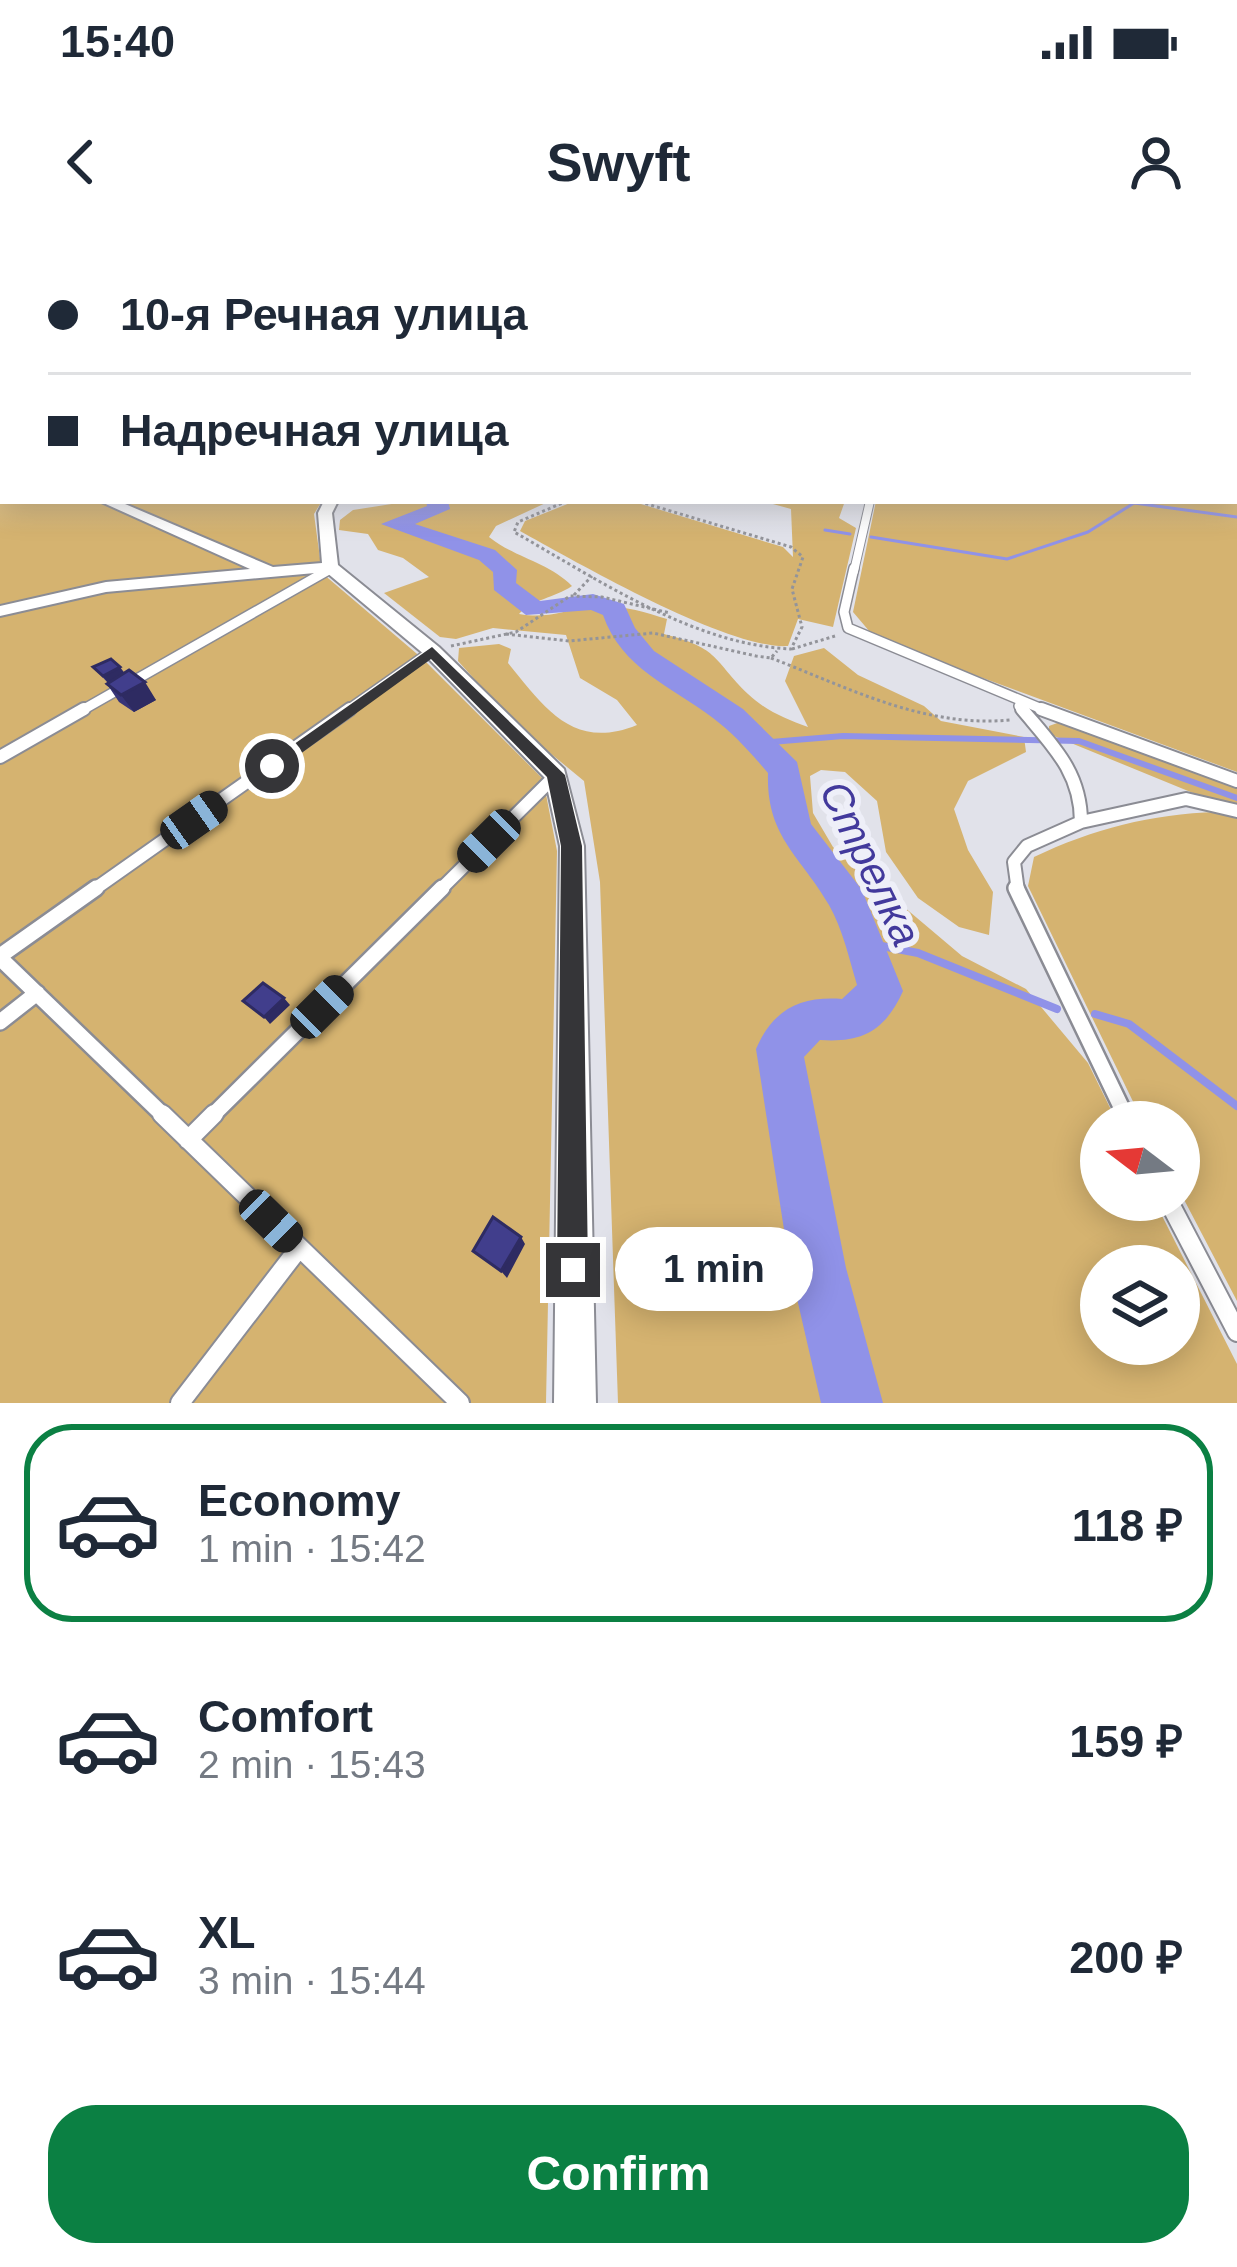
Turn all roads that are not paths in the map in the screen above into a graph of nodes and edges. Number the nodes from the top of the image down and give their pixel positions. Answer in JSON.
{"nodes":[{"id":1,"x":113,"y":504,"type":"edge"},
{"id":2,"x":329,"y":504,"type":"edge"},
{"id":3,"x":869,"y":504,"type":"edge"},
{"id":4,"x":331,"y":568,"type":"junction"},
{"id":5,"x":272,"y":573,"type":"junction"},
{"id":6,"x":6,"y":608,"type":"edge"},
{"id":7,"x":432,"y":651,"type":"junction"},
{"id":8,"x":1008,"y":697,"type":"junction"},
{"id":9,"x":0,"y":757,"type":"edge"},
{"id":10,"x":556,"y":775,"type":"junction"},
{"id":11,"x":1237,"y":781,"type":"edge"},
{"id":12,"x":1237,"y":811,"type":"edge"},
{"id":13,"x":1081,"y":822,"type":"junction"},
{"id":14,"x":0,"y":957,"type":"edge"},
{"id":15,"x":37,"y":993,"type":"junction"},
{"id":16,"x":0,"y":1022,"type":"edge"},
{"id":17,"x":1118,"y":1101,"type":"edge"},
{"id":18,"x":188,"y":1140,"type":"junction"},
{"id":19,"x":1179,"y":1221,"type":"edge"},
{"id":20,"x":299,"y":1248,"type":"junction"},
{"id":21,"x":1237,"y":1332,"type":"edge"},
{"id":22,"x":180,"y":1403,"type":"edge"},
{"id":23,"x":460,"y":1403,"type":"edge"},
{"id":24,"x":575,"y":1403,"type":"edge"}],
"edges":[{"from":1,"to":5,"type":"street"},
{"from":2,"to":4,"type":"street"},
{"from":3,"to":8,"type":"lane"},
{"from":4,"to":5,"type":"street"},
{"from":4,"to":7,"type":"street"},
{"from":4,"to":9,"type":"lane"},
{"from":5,"to":6,"type":"street"},
{"from":7,"to":10,"type":"street"},
{"from":7,"to":14,"type":"lane"},
{"from":8,"to":11,"type":"lane"},
{"from":8,"to":13,"type":"lane"},
{"from":10,"to":18,"type":"lane"},
{"from":10,"to":24,"type":"street"},
{"from":12,"to":13,"type":"lane"},
{"from":13,"to":17,"type":"lane"},
{"from":14,"to":15,"type":"lane"},
{"from":15,"to":16,"type":"lane"},
{"from":15,"to":18,"type":"lane"},
{"from":18,"to":20,"type":"lane"},
{"from":19,"to":21,"type":"lane"},
{"from":20,"to":22,"type":"lane"},
{"from":20,"to":23,"type":"lane"}]}
